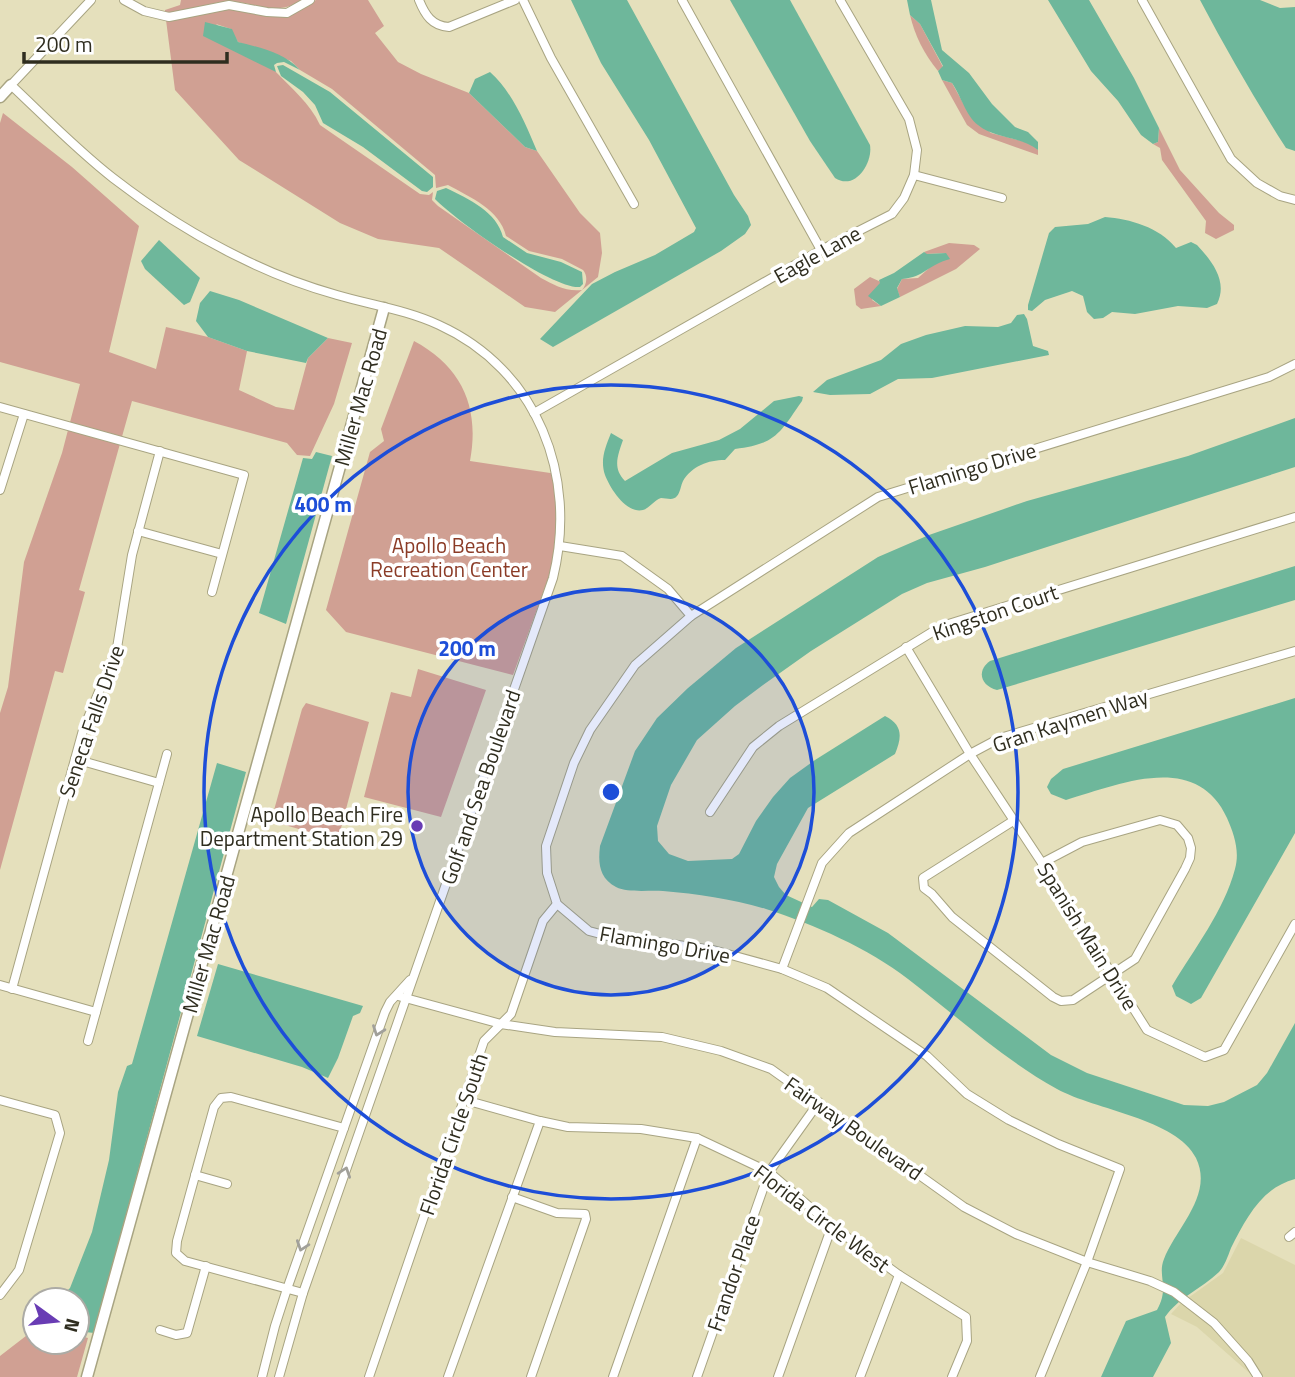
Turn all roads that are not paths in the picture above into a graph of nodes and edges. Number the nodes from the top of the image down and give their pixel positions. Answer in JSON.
{"nodes":[{"id":1,"x":91,"y":0,"type":"edge"},
{"id":2,"x":124,"y":0,"type":"edge"},
{"id":3,"x":310,"y":0,"type":"edge"},
{"id":4,"x":419,"y":0,"type":"edge"},
{"id":5,"x":515,"y":0,"type":"edge"},
{"id":6,"x":523,"y":0,"type":"edge"},
{"id":7,"x":682,"y":0,"type":"edge"},
{"id":8,"x":840,"y":0,"type":"edge"},
{"id":9,"x":1142,"y":0,"type":"edge"},
{"id":10,"x":11,"y":85,"type":"junction"},
{"id":11,"x":0,"y":97,"type":"edge"},
{"id":12,"x":914,"y":174,"type":"junction"},
{"id":13,"x":1002,"y":198,"type":"dead end"},
{"id":14,"x":1295,"y":200,"type":"edge"},
{"id":15,"x":634,"y":204,"type":"dead end"},
{"id":16,"x":821,"y":250,"type":"junction"},
{"id":17,"x":384,"y":308,"type":"junction"},
{"id":18,"x":1295,"y":364,"type":"edge"},
{"id":19,"x":0,"y":407,"type":"edge"},
{"id":20,"x":534,"y":413,"type":"junction"},
{"id":21,"x":24,"y":414,"type":"junction"},
{"id":22,"x":160,"y":451,"type":"junction"},
{"id":23,"x":0,"y":490,"type":"edge"},
{"id":24,"x":1295,"y":516,"type":"edge"},
{"id":25,"x":138,"y":531,"type":"junction"},
{"id":26,"x":560,"y":545,"type":"junction"},
{"id":27,"x":222,"y":554,"type":"junction"},
{"id":28,"x":212,"y":592,"type":"dead end"},
{"id":29,"x":691,"y":616,"type":"junction"},
{"id":30,"x":906,"y":647,"type":"junction"},
{"id":31,"x":1295,"y":651,"type":"edge"},
{"id":32,"x":167,"y":754,"type":"dead end"},
{"id":33,"x":970,"y":754,"type":"junction"},
{"id":34,"x":75,"y":759,"type":"junction"},
{"id":35,"x":159,"y":783,"type":"junction"},
{"id":36,"x":710,"y":812,"type":"dead end"},
{"id":37,"x":1013,"y":821,"type":"junction"},
{"id":38,"x":1042,"y":863,"type":"junction"},
{"id":39,"x":557,"y":904,"type":"junction"},
{"id":40,"x":1295,"y":924,"type":"edge"},
{"id":41,"x":782,"y":969,"type":"junction"},
{"id":42,"x":1113,"y":975,"type":"junction"},
{"id":43,"x":0,"y":985,"type":"edge"},
{"id":44,"x":12,"y":989,"type":"junction"},
{"id":45,"x":402,"y":997,"type":"junction"},
{"id":46,"x":96,"y":1012,"type":"junction"},
{"id":47,"x":501,"y":1024,"type":"junction"},
{"id":48,"x":88,"y":1041,"type":"dead end"},
{"id":49,"x":0,"y":1100,"type":"edge"},
{"id":50,"x":466,"y":1100,"type":"junction"},
{"id":51,"x":819,"y":1102,"type":"junction"},
{"id":52,"x":540,"y":1121,"type":"junction"},
{"id":53,"x":344,"y":1128,"type":"junction"},
{"id":54,"x":697,"y":1138,"type":"junction"},
{"id":55,"x":769,"y":1172,"type":"junction"},
{"id":56,"x":195,"y":1175,"type":"junction"},
{"id":57,"x":227,"y":1184,"type":"dead end"},
{"id":58,"x":512,"y":1197,"type":"junction"},
{"id":59,"x":832,"y":1226,"type":"junction"},
{"id":60,"x":1087,"y":1262,"type":"junction"},
{"id":61,"x":206,"y":1266,"type":"junction"},
{"id":62,"x":899,"y":1275,"type":"junction"},
{"id":63,"x":287,"y":1289,"type":"junction"},
{"id":64,"x":303,"y":1293,"type":"junction"},
{"id":65,"x":0,"y":1295,"type":"edge"},
{"id":66,"x":160,"y":1331,"type":"dead end"},
{"id":67,"x":87,"y":1377,"type":"edge"},
{"id":68,"x":262,"y":1377,"type":"edge"},
{"id":69,"x":279,"y":1377,"type":"edge"},
{"id":70,"x":369,"y":1377,"type":"edge"},
{"id":71,"x":448,"y":1377,"type":"edge"},
{"id":72,"x":531,"y":1377,"type":"edge"},
{"id":73,"x":613,"y":1377,"type":"edge"},
{"id":74,"x":697,"y":1377,"type":"edge"},
{"id":75,"x":778,"y":1377,"type":"edge"},
{"id":76,"x":860,"y":1377,"type":"edge"},
{"id":77,"x":952,"y":1377,"type":"edge"},
{"id":78,"x":1040,"y":1377,"type":"edge"},
{"id":79,"x":1258,"y":1377,"type":"edge"}],
"edges":[{"from":1,"to":10,"type":"street"},
{"from":2,"to":3,"type":"street"},
{"from":4,"to":5,"type":"street"},
{"from":6,"to":15,"type":"street"},
{"from":7,"to":16,"type":"street"},
{"from":8,"to":12,"type":"street","name":"Eagle Lane"},
{"from":9,"to":14,"type":"street"},
{"from":10,"to":11,"type":"street"},
{"from":10,"to":17,"type":"street","name":"Golf and Sea Boulevard"},
{"from":12,"to":13,"type":"street"},
{"from":12,"to":16,"type":"street","name":"Eagle Lane"},
{"from":16,"to":20,"type":"street","name":"Eagle Lane"},
{"from":17,"to":20,"type":"street","name":"Golf and Sea Boulevard"},
{"from":17,"to":67,"type":"street","name":"Miller Mac Road"},
{"from":18,"to":29,"type":"street","name":"Flamingo Drive"},
{"from":19,"to":21,"type":"street"},
{"from":20,"to":26,"type":"street","name":"Golf and Sea Boulevard"},
{"from":21,"to":22,"type":"street"},
{"from":21,"to":23,"type":"street"},
{"from":22,"to":25,"type":"street","name":"Seneca Falls Drive"},
{"from":22,"to":27,"type":"street"},
{"from":24,"to":30,"type":"street","name":"Kingston Court"},
{"from":25,"to":27,"type":"street"},
{"from":25,"to":34,"type":"street","name":"Seneca Falls Drive"},
{"from":26,"to":29,"type":"street"},
{"from":26,"to":45,"type":"street","name":"Golf and Sea Boulevard"},
{"from":27,"to":28,"type":"street"},
{"from":29,"to":39,"type":"street","name":"Flamingo Drive"},
{"from":30,"to":33,"type":"street","name":"Spanish Main Drive"},
{"from":30,"to":36,"type":"street","name":"Kingston Court"},
{"from":31,"to":33,"type":"street","name":"Gran Kaymen Way"},
{"from":32,"to":35,"type":"street"},
{"from":33,"to":37,"type":"street","name":"Spanish Main Drive"},
{"from":33,"to":41,"type":"street","name":"Gran Kaymen Way"},
{"from":34,"to":35,"type":"street"},
{"from":34,"to":44,"type":"street","name":"Seneca Falls Drive"},
{"from":35,"to":46,"type":"street"},
{"from":37,"to":38,"type":"street","name":"Spanish Main Drive"},
{"from":37,"to":42,"type":"street"},
{"from":38,"to":42,"type":"street","name":"Spanish Main Drive"},
{"from":38,"to":42,"type":"street"},
{"from":39,"to":41,"type":"street","name":"Flamingo Drive"},
{"from":39,"to":47,"type":"street","name":"Florida Circle South"},
{"from":40,"to":42,"type":"street","name":"Spanish Main Drive"},
{"from":41,"to":60,"type":"street","name":"Flamingo Drive"},
{"from":43,"to":44,"type":"street"},
{"from":44,"to":46,"type":"street"},
{"from":45,"to":47,"type":"street","name":"Fairway Boulevard"},
{"from":45,"to":53,"type":"street","name":"Golf and Sea Boulevard","one_way":true},
{"from":64,"to":45,"type":"street","name":"Golf and Sea Boulevard","one_way":true},
{"from":46,"to":48,"type":"street"},
{"from":47,"to":50,"type":"street","name":"Florida Circle South"},
{"from":47,"to":51,"type":"street","name":"Fairway Boulevard"},
{"from":49,"to":65,"type":"street"},
{"from":50,"to":52,"type":"street","name":"Florida Circle West"},
{"from":50,"to":70,"type":"street","name":"Florida Circle South"},
{"from":51,"to":55,"type":"street","name":"Frandor Place"},
{"from":51,"to":60,"type":"street","name":"Fairway Boulevard"},
{"from":52,"to":54,"type":"street","name":"Florida Circle West"},
{"from":52,"to":58,"type":"street"},
{"from":53,"to":56,"type":"street"},
{"from":53,"to":63,"type":"street","name":"Golf and Sea Boulevard","one_way":true},
{"from":54,"to":55,"type":"street","name":"Florida Circle West"},
{"from":54,"to":73,"type":"street"},
{"from":55,"to":59,"type":"street","name":"Florida Circle West"},
{"from":55,"to":74,"type":"street","name":"Frandor Place"},
{"from":56,"to":57,"type":"street"},
{"from":56,"to":61,"type":"street"},
{"from":58,"to":71,"type":"street"},
{"from":58,"to":72,"type":"street"},
{"from":59,"to":62,"type":"street","name":"Florida Circle West"},
{"from":59,"to":75,"type":"street"},
{"from":60,"to":78,"type":"street","name":"Flamingo Drive"},
{"from":60,"to":79,"type":"street","name":"Fairway Boulevard"},
{"from":61,"to":63,"type":"street"},
{"from":61,"to":66,"type":"street"},
{"from":62,"to":76,"type":"street"},
{"from":62,"to":77,"type":"street","name":"Florida Circle West"},
{"from":63,"to":64,"type":"street"},
{"from":63,"to":68,"type":"street","name":"Golf and Sea Boulevard"},
{"from":64,"to":69,"type":"street","name":"Golf and Sea Boulevard"}]}
